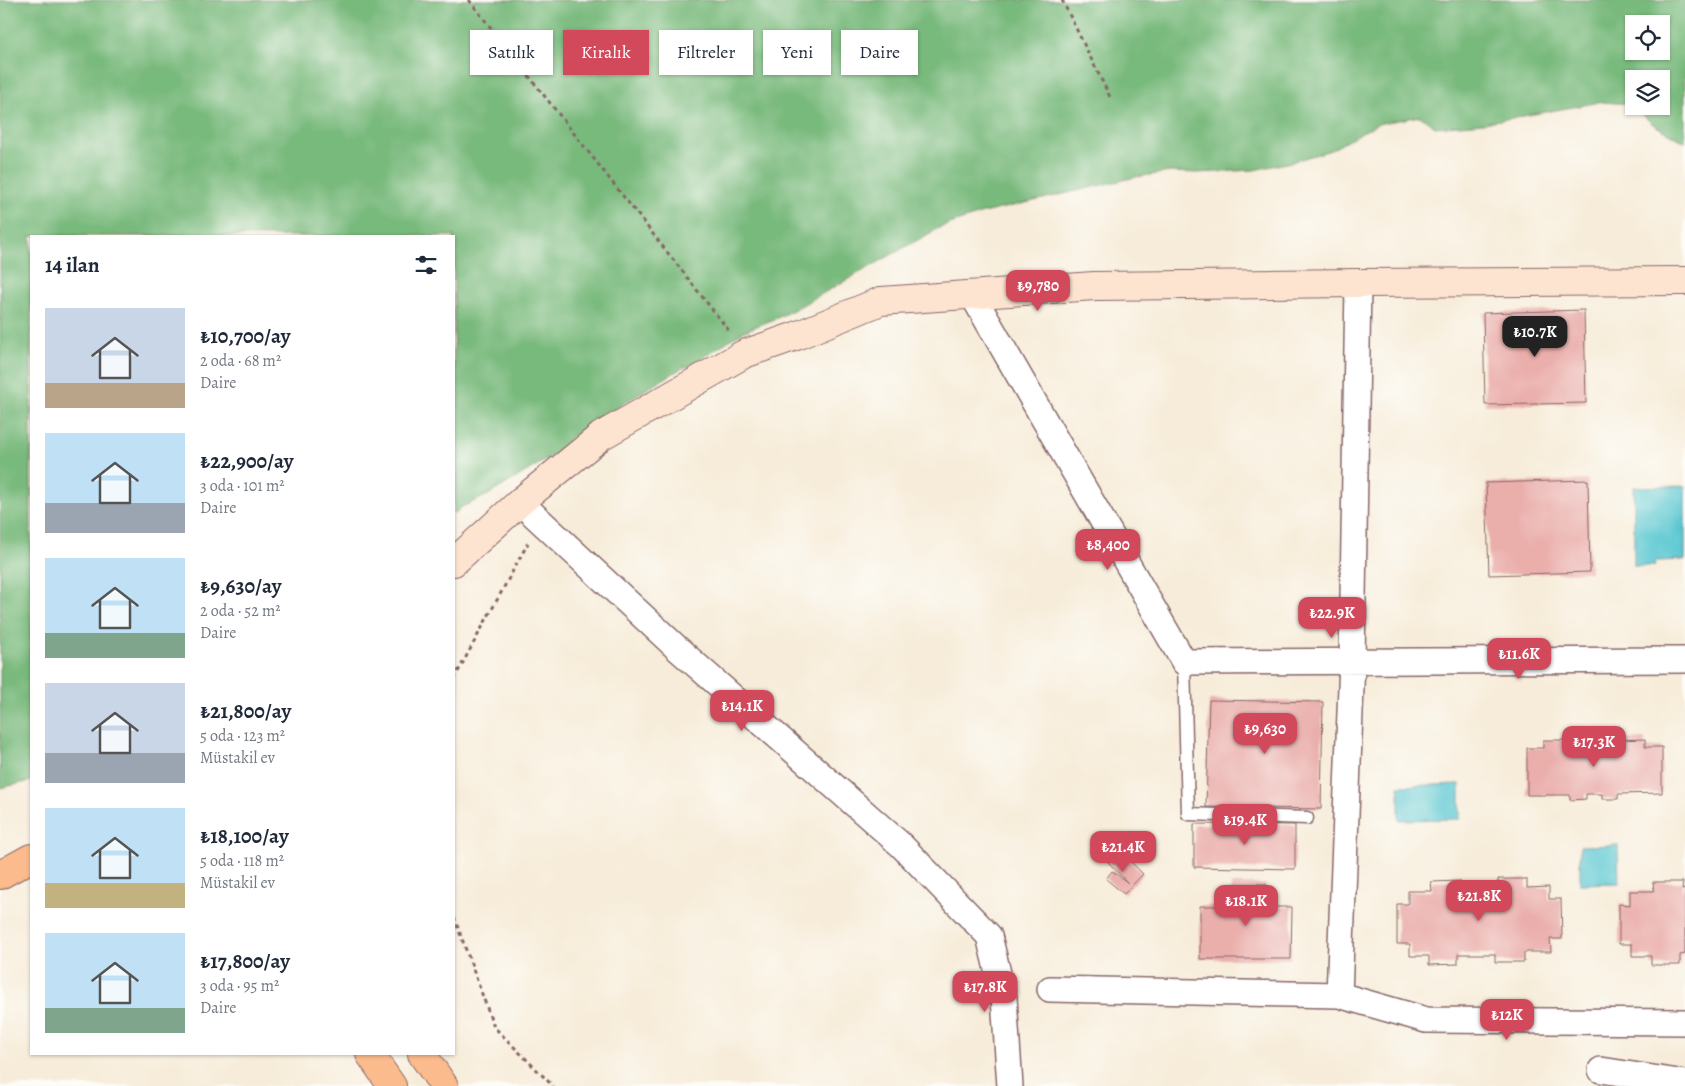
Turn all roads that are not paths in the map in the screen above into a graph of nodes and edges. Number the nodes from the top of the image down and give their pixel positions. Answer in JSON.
{"nodes":[{"id":1,"x":1685,"y":281,"type":"edge"},
{"id":2,"x":1358,"y":283,"type":"junction"},
{"id":3,"x":973,"y":296,"type":"junction"},
{"id":4,"x":520,"y":502,"type":"junction"},
{"id":5,"x":455,"y":561,"type":"edge"},
{"id":6,"x":1685,"y":660,"type":"edge"},
{"id":7,"x":1352,"y":661,"type":"junction"},
{"id":8,"x":1184,"y":662,"type":"junction"},
{"id":9,"x":1307,"y":818,"type":"dead end"},
{"id":10,"x":30,"y":859,"type":"edge"},
{"id":11,"x":10,"y":880,"type":"edge"},
{"id":12,"x":1050,"y":989,"type":"dead end"},
{"id":13,"x":1339,"y":995,"type":"junction"},
{"id":14,"x":1685,"y":1022,"type":"edge"},
{"id":15,"x":371,"y":1055,"type":"edge"},
{"id":16,"x":423,"y":1055,"type":"edge"},
{"id":17,"x":1601,"y":1070,"type":"dead end"},
{"id":18,"x":1685,"y":1083,"type":"edge"},
{"id":19,"x":392,"y":1086,"type":"edge"},
{"id":20,"x":444,"y":1086,"type":"edge"},
{"id":21,"x":1010,"y":1086,"type":"edge"}],
"edges":[{"from":1,"to":2,"type":"street"},
{"from":2,"to":3,"type":"street"},
{"from":2,"to":7,"type":"street"},
{"from":3,"to":4,"type":"street"},
{"from":3,"to":8,"type":"street"},
{"from":4,"to":5,"type":"street"},
{"from":4,"to":21,"type":"street"},
{"from":6,"to":7,"type":"street"},
{"from":7,"to":8,"type":"street"},
{"from":7,"to":13,"type":"street"},
{"from":8,"to":9,"type":"lane"},
{"from":10,"to":11,"type":"main road"},
{"from":12,"to":13,"type":"street"},
{"from":13,"to":14,"type":"street"},
{"from":15,"to":19,"type":"main road"},
{"from":16,"to":20,"type":"main road"},
{"from":17,"to":18,"type":"street"}]}
